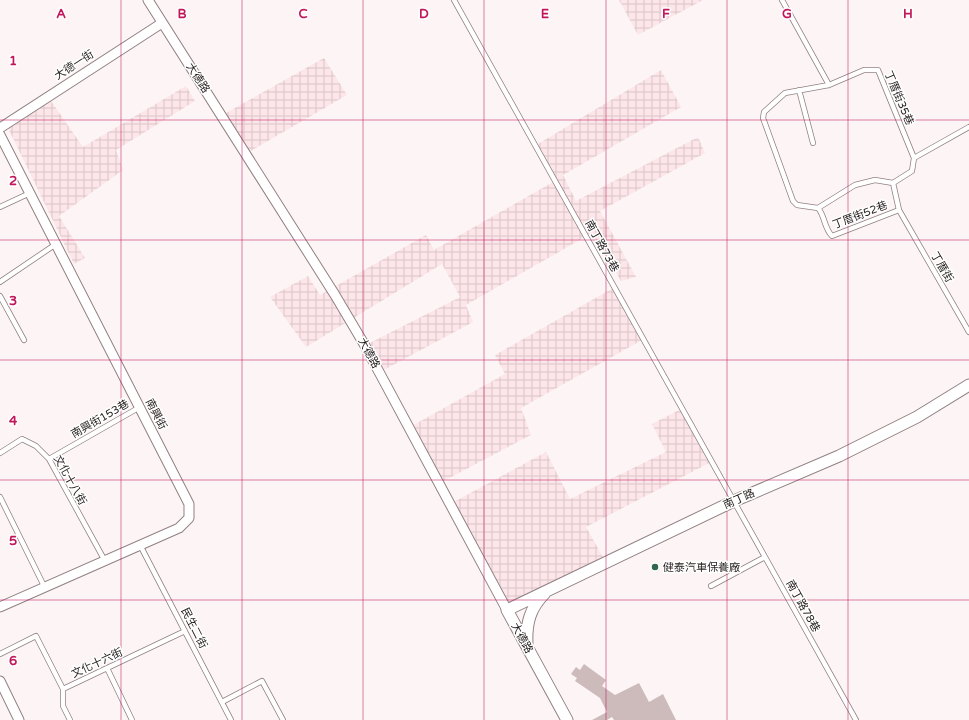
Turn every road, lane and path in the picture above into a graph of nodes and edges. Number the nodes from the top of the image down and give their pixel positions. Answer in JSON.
{"nodes":[{"id":1,"x":148,"y":0,"type":"edge"},
{"id":2,"x":454,"y":0,"type":"edge"},
{"id":3,"x":782,"y":0,"type":"edge"},
{"id":4,"x":162,"y":23,"type":"junction"},
{"id":5,"x":829,"y":84,"type":"junction"},
{"id":6,"x":799,"y":90,"type":"junction"},
{"id":7,"x":969,"y":127,"type":"edge"},
{"id":8,"x":0,"y":128,"type":"edge"},
{"id":9,"x":0,"y":135,"type":"edge"},
{"id":10,"x":813,"y":143,"type":"dead end"},
{"id":11,"x":914,"y":158,"type":"junction"},
{"id":12,"x":893,"y":183,"type":"junction"},
{"id":13,"x":30,"y":193,"type":"junction"},
{"id":14,"x":0,"y":207,"type":"edge"},
{"id":15,"x":818,"y":208,"type":"junction"},
{"id":16,"x":899,"y":210,"type":"junction"},
{"id":17,"x":56,"y":244,"type":"junction"},
{"id":18,"x":0,"y":282,"type":"edge"},
{"id":19,"x":0,"y":296,"type":"edge"},
{"id":20,"x":969,"y":332,"type":"edge"},
{"id":21,"x":24,"y":340,"type":"dead end"},
{"id":22,"x":969,"y":384,"type":"edge"},
{"id":23,"x":140,"y":407,"type":"junction"},
{"id":24,"x":0,"y":453,"type":"edge"},
{"id":25,"x":49,"y":459,"type":"junction"},
{"id":26,"x":0,"y":497,"type":"edge"},
{"id":27,"x":734,"y":501,"type":"junction"},
{"id":28,"x":140,"y":545,"type":"junction"},
{"id":29,"x":765,"y":556,"type":"junction"},
{"id":30,"x":105,"y":561,"type":"junction"},
{"id":31,"x":711,"y":586,"type":"dead end"},
{"id":32,"x":551,"y":587,"type":"junction"},
{"id":33,"x":45,"y":588,"type":"junction"},
{"id":34,"x":0,"y":607,"type":"edge"},
{"id":35,"x":506,"y":610,"type":"junction"},
{"id":36,"x":185,"y":631,"type":"junction"},
{"id":37,"x":527,"y":647,"type":"junction"},
{"id":38,"x":0,"y":654,"type":"edge"},
{"id":39,"x":107,"y":668,"type":"junction"},
{"id":40,"x":0,"y":681,"type":"edge"},
{"id":41,"x":63,"y":689,"type":"junction"},
{"id":42,"x":222,"y":702,"type":"junction"},
{"id":43,"x":19,"y":720,"type":"edge"},
{"id":44,"x":70,"y":720,"type":"edge"},
{"id":45,"x":132,"y":720,"type":"edge"},
{"id":46,"x":231,"y":720,"type":"edge"},
{"id":47,"x":283,"y":720,"type":"edge"},
{"id":48,"x":567,"y":720,"type":"edge"},
{"id":49,"x":856,"y":720,"type":"edge"}],
"edges":[{"from":1,"to":4,"type":"street","name":"大德路"},
{"from":2,"to":27,"type":"lane","name":"南丁路73巷"},
{"from":3,"to":5,"type":"lane"},
{"from":4,"to":8,"type":"street","name":"大德一街"},
{"from":4,"to":35,"type":"street","name":"大德路"},
{"from":5,"to":6,"type":"lane"},
{"from":5,"to":11,"type":"lane","name":"丁厝街35巷"},
{"from":6,"to":10,"type":"lane"},
{"from":6,"to":15,"type":"lane"},
{"from":7,"to":11,"type":"lane"},
{"from":9,"to":13,"type":"street","name":"南興街"},
{"from":11,"to":12,"type":"lane"},
{"from":12,"to":15,"type":"lane"},
{"from":12,"to":16,"type":"lane","name":"丁厝街52巷"},
{"from":13,"to":14,"type":"lane"},
{"from":13,"to":17,"type":"street","name":"南興街"},
{"from":15,"to":16,"type":"lane","name":"丁厝街52巷"},
{"from":16,"to":20,"type":"lane","name":"丁厝街"},
{"from":17,"to":18,"type":"lane"},
{"from":17,"to":23,"type":"street","name":"南興街"},
{"from":19,"to":21,"type":"lane"},
{"from":22,"to":27,"type":"street","name":"南丁路"},
{"from":23,"to":25,"type":"lane","name":"南興街153巷"},
{"from":23,"to":28,"type":"street","name":"南興街"},
{"from":24,"to":25,"type":"lane","name":"文化十八街"},
{"from":25,"to":30,"type":"lane","name":"文化十八街"},
{"from":26,"to":33,"type":"lane"},
{"from":27,"to":29,"type":"lane","name":"南丁路78巷"},
{"from":27,"to":32,"type":"street","name":"南丁路"},
{"from":28,"to":30,"type":"street","name":"南興街"},
{"from":28,"to":36,"type":"lane","name":"民生二街"},
{"from":29,"to":31,"type":"lane"},
{"from":29,"to":49,"type":"lane","name":"南丁路78巷"},
{"from":30,"to":33,"type":"street","name":"南興街"},
{"from":32,"to":35,"type":"street","name":"南丁路"},
{"from":32,"to":37,"type":"street"},
{"from":33,"to":34,"type":"street","name":"南興街"},
{"from":35,"to":37,"type":"street","name":"大德路"},
{"from":36,"to":39,"type":"lane","name":"文化十六街"},
{"from":36,"to":42,"type":"lane","name":"民生二街"},
{"from":37,"to":48,"type":"street","name":"大德路"},
{"from":38,"to":41,"type":"lane","name":"文化十六街"},
{"from":39,"to":41,"type":"lane","name":"文化十六街"},
{"from":39,"to":45,"type":"lane"},
{"from":40,"to":43,"type":"street"},
{"from":41,"to":44,"type":"lane"},
{"from":42,"to":46,"type":"lane","name":"民生二街"},
{"from":42,"to":47,"type":"lane"}]}
